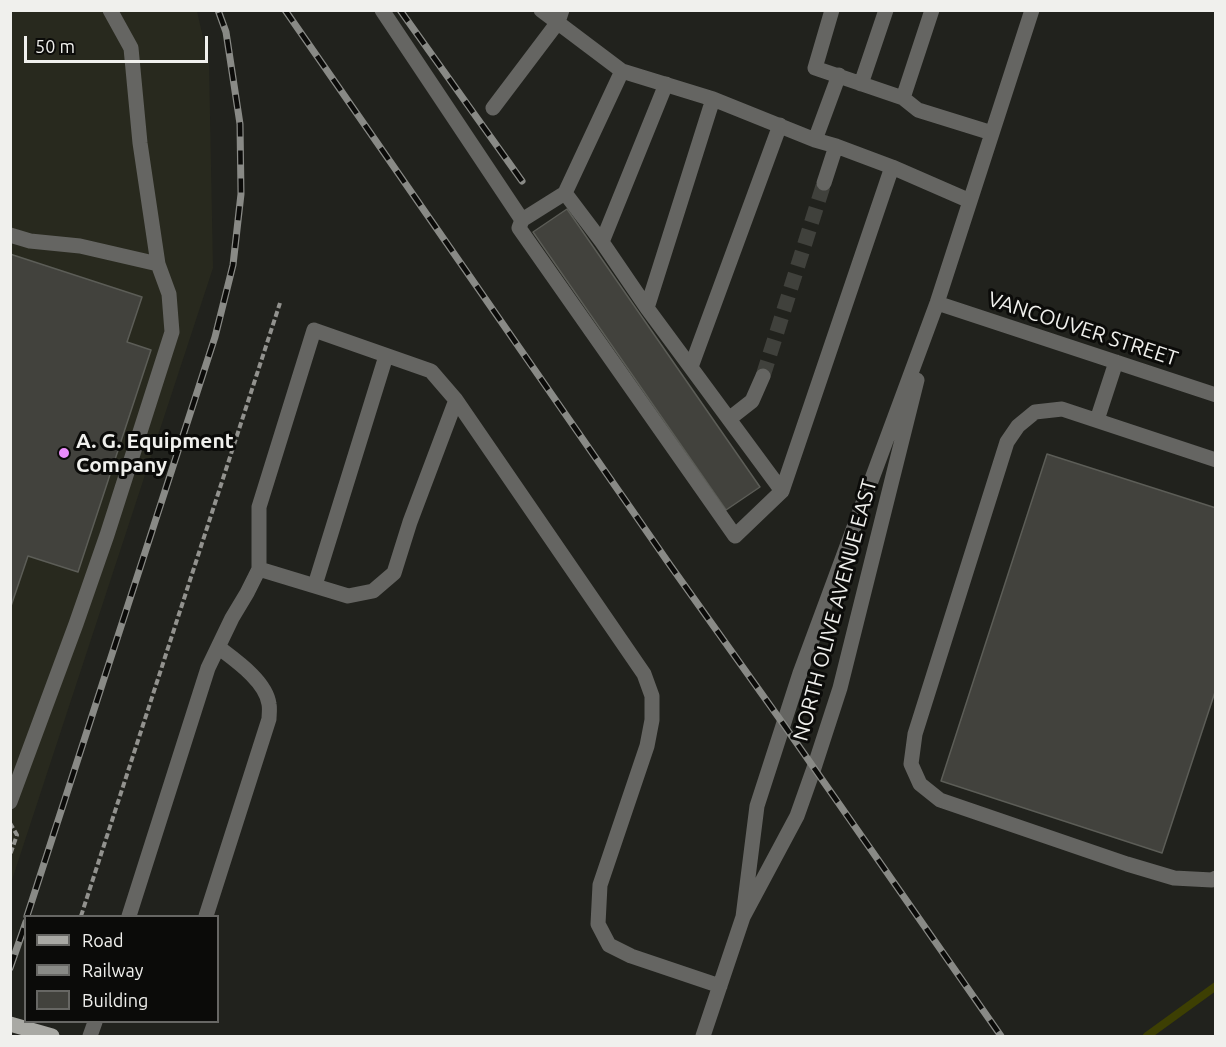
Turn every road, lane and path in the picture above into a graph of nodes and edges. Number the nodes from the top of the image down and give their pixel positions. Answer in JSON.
{"nodes":[{"id":1,"x":110,"y":10,"type":"edge"},
{"id":2,"x":382,"y":10,"type":"edge"},
{"id":3,"x":541,"y":10,"type":"edge"},
{"id":4,"x":832,"y":10,"type":"edge"},
{"id":5,"x":886,"y":10,"type":"edge"},
{"id":6,"x":932,"y":10,"type":"edge"},
{"id":7,"x":1032,"y":10,"type":"edge"},
{"id":8,"x":560,"y":16,"type":"edge"},
{"id":9,"x":622,"y":71,"type":"junction"},
{"id":10,"x":838,"y":75,"type":"junction"},
{"id":11,"x":666,"y":84,"type":"junction"},
{"id":12,"x":861,"y":84,"type":"junction"},
{"id":13,"x":903,"y":98,"type":"junction"},
{"id":14,"x":713,"y":99,"type":"junction"},
{"id":15,"x":493,"y":108,"type":"dead end"},
{"id":16,"x":780,"y":125,"type":"junction"},
{"id":17,"x":992,"y":134,"type":"junction"},
{"id":18,"x":815,"y":140,"type":"junction"},
{"id":19,"x":836,"y":146,"type":"junction"},
{"id":20,"x":892,"y":167,"type":"junction"},
{"id":21,"x":824,"y":183,"type":"tunnel mouth"},
{"id":22,"x":565,"y":192,"type":"junction"},
{"id":23,"x":970,"y":201,"type":"junction"},
{"id":24,"x":522,"y":220,"type":"junction"},
{"id":25,"x":10,"y":235,"type":"edge"},
{"id":26,"x":603,"y":242,"type":"junction"},
{"id":27,"x":158,"y":264,"type":"junction"},
{"id":28,"x":280,"y":303,"type":"dead end"},
{"id":29,"x":937,"y":303,"type":"junction"},
{"id":30,"x":646,"y":308,"type":"junction"},
{"id":31,"x":386,"y":356,"type":"junction"},
{"id":32,"x":1116,"y":362,"type":"junction"},
{"id":33,"x":691,"y":367,"type":"junction"},
{"id":34,"x":763,"y":376,"type":"tunnel mouth"},
{"id":35,"x":1215,"y":395,"type":"edge"},
{"id":36,"x":456,"y":400,"type":"junction"},
{"id":37,"x":729,"y":419,"type":"junction"},
{"id":38,"x":1097,"y":420,"type":"junction"},
{"id":39,"x":1215,"y":460,"type":"edge"},
{"id":40,"x":782,"y":491,"type":"junction"},
{"id":41,"x":258,"y":569,"type":"junction"},
{"id":42,"x":315,"y":585,"type":"junction"},
{"id":43,"x":218,"y":647,"type":"junction"},
{"id":44,"x":10,"y":802,"type":"edge"},
{"id":45,"x":10,"y":823,"type":"edge"},
{"id":46,"x":10,"y":855,"type":"edge"},
{"id":47,"x":1215,"y":878,"type":"edge"},
{"id":48,"x":81,"y":915,"type":"edge"},
{"id":49,"x":129,"y":915,"type":"edge"},
{"id":50,"x":206,"y":915,"type":"edge"},
{"id":51,"x":743,"y":917,"type":"junction"},
{"id":52,"x":720,"y":987,"type":"junction"},
{"id":53,"x":10,"y":1024,"type":"edge"},
{"id":54,"x":52,"y":1036,"type":"edge"},
{"id":55,"x":703,"y":1036,"type":"edge"}],
"edges":[{"from":1,"to":27,"type":"street"},
{"from":2,"to":24,"type":"street"},
{"from":3,"to":8,"type":"street"},
{"from":4,"to":10,"type":"street"},
{"from":5,"to":12,"type":"street"},
{"from":6,"to":13,"type":"street"},
{"from":7,"to":17,"type":"street","name":"NORTH OLIVE AVENUE EAST"},
{"from":8,"to":9,"type":"street"},
{"from":8,"to":15,"type":"street"},
{"from":9,"to":11,"type":"street"},
{"from":9,"to":22,"type":"street"},
{"from":10,"to":12,"type":"street"},
{"from":10,"to":18,"type":"street"},
{"from":11,"to":14,"type":"street"},
{"from":11,"to":26,"type":"street"},
{"from":12,"to":13,"type":"street"},
{"from":13,"to":17,"type":"street"},
{"from":14,"to":16,"type":"street"},
{"from":14,"to":30,"type":"street"},
{"from":16,"to":18,"type":"street"},
{"from":16,"to":33,"type":"street"},
{"from":17,"to":23,"type":"street","name":"NORTH OLIVE AVENUE EAST"},
{"from":18,"to":19,"type":"street"},
{"from":19,"to":20,"type":"street"},
{"from":19,"to":21,"type":"street"},
{"from":20,"to":23,"type":"street"},
{"from":20,"to":40,"type":"street"},
{"from":22,"to":24,"type":"street"},
{"from":22,"to":26,"type":"street"},
{"from":23,"to":29,"type":"street","name":"NORTH OLIVE AVENUE EAST"},
{"from":24,"to":40,"type":"street"},
{"from":25,"to":27,"type":"street"},
{"from":26,"to":30,"type":"street"},
{"from":27,"to":44,"type":"street"},
{"from":28,"to":48,"type":"path"},
{"from":29,"to":32,"type":"street","name":"VANCOUVER STREET"},
{"from":29,"to":51,"type":"street","name":"NORTH OLIVE AVENUE EAST"},
{"from":29,"to":51,"type":"street","name":"NORTH OLIVE AVENUE EAST"},
{"from":30,"to":33,"type":"street"},
{"from":31,"to":36,"type":"street"},
{"from":31,"to":41,"type":"street"},
{"from":31,"to":42,"type":"street"},
{"from":32,"to":35,"type":"street","name":"VANCOUVER STREET"},
{"from":32,"to":38,"type":"street"},
{"from":33,"to":37,"type":"street"},
{"from":34,"to":37,"type":"street"},
{"from":36,"to":42,"type":"street"},
{"from":36,"to":52,"type":"street"},
{"from":37,"to":40,"type":"street"},
{"from":38,"to":39,"type":"street"},
{"from":38,"to":47,"type":"street"},
{"from":41,"to":42,"type":"street"},
{"from":41,"to":43,"type":"street"},
{"from":43,"to":49,"type":"street"},
{"from":43,"to":50,"type":"street"},
{"from":45,"to":46,"type":"path"},
{"from":51,"to":52,"type":"street","name":"NORTH OLIVE AVENUE EAST"},
{"from":52,"to":55,"type":"street","name":"NORTH OLIVE AVENUE EAST"},
{"from":53,"to":54,"type":"main road"}]}
